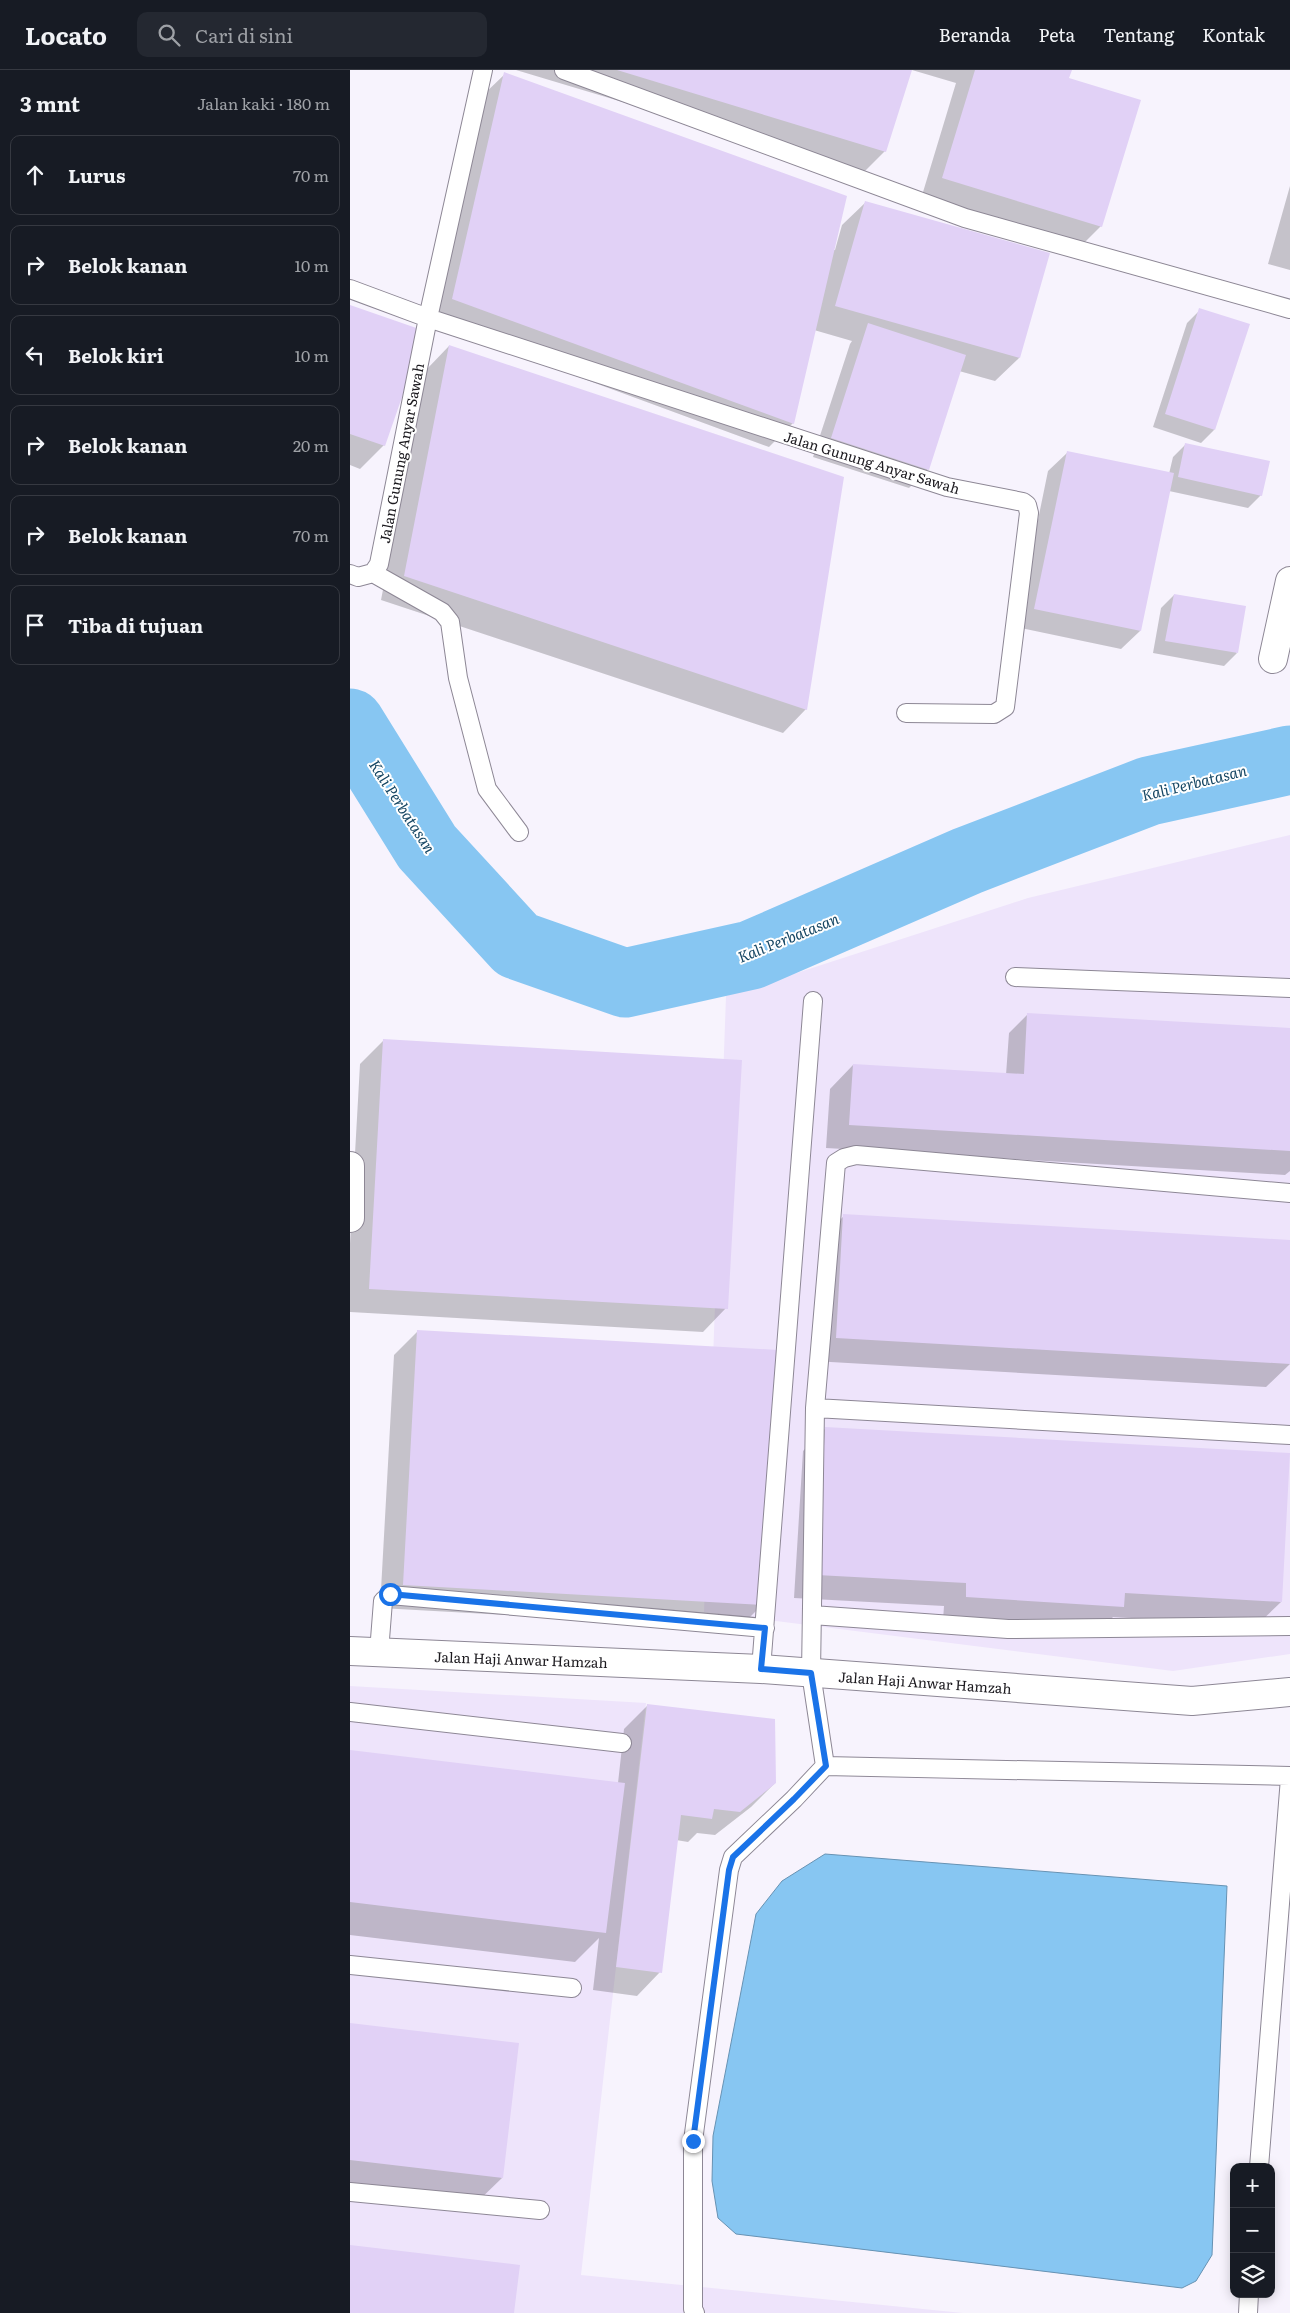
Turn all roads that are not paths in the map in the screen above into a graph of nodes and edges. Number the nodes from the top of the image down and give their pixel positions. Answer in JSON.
{"nodes":[{"id":1,"x":483,"y":70,"type":"edge"},
{"id":2,"x":564,"y":70,"type":"edge"},
{"id":3,"x":350,"y":289,"type":"edge"},
{"id":4,"x":1290,"y":309,"type":"edge"},
{"id":5,"x":428,"y":318,"type":"junction"},
{"id":6,"x":360,"y":575,"type":"edge"},
{"id":7,"x":1290,"y":581,"type":"edge"},
{"id":8,"x":1273,"y":659,"type":"dead end"},
{"id":9,"x":906,"y":713,"type":"dead end"},
{"id":10,"x":519,"y":832,"type":"dead end"},
{"id":11,"x":1015,"y":977,"type":"dead end"},
{"id":12,"x":1290,"y":988,"type":"edge"},
{"id":13,"x":813,"y":1001,"type":"dead end"},
{"id":14,"x":350,"y":1166,"type":"edge"},
{"id":15,"x":1290,"y":1193,"type":"edge"},
{"id":16,"x":350,"y":1207,"type":"edge"},
{"id":17,"x":350,"y":1218,"type":"edge"},
{"id":18,"x":815,"y":1408,"type":"junction"},
{"id":19,"x":1290,"y":1435,"type":"edge"},
{"id":20,"x":812,"y":1615,"type":"junction"},
{"id":21,"x":1290,"y":1626,"type":"edge"},
{"id":22,"x":765,"y":1628,"type":"junction"},
{"id":23,"x":350,"y":1651,"type":"edge"},
{"id":24,"x":379,"y":1652,"type":"junction"},
{"id":25,"x":761,"y":1669,"type":"junction"},
{"id":26,"x":811,"y":1673,"type":"junction"},
{"id":27,"x":1290,"y":1692,"type":"edge"},
{"id":28,"x":350,"y":1712,"type":"edge"},
{"id":29,"x":622,"y":1743,"type":"dead end"},
{"id":30,"x":826,"y":1766,"type":"junction"},
{"id":31,"x":1290,"y":1777,"type":"edge"},
{"id":32,"x":350,"y":1965,"type":"edge"},
{"id":33,"x":572,"y":1988,"type":"dead end"},
{"id":34,"x":1259,"y":2163,"type":"edge"},
{"id":35,"x":350,"y":2192,"type":"edge"},
{"id":36,"x":540,"y":2210,"type":"dead end"},
{"id":37,"x":1249,"y":2298,"type":"edge"},
{"id":38,"x":695,"y":2313,"type":"edge"},
{"id":39,"x":1248,"y":2313,"type":"edge"}],
"edges":[{"from":1,"to":5,"type":"lane","name":"Jalan Gunung Anyar Sawah"},
{"from":2,"to":4,"type":"lane"},
{"from":3,"to":5,"type":"lane","name":"Jalan Gunung Anyar Sawah"},
{"from":5,"to":6,"type":"lane","name":"Jalan Gunung Anyar Sawah"},
{"from":5,"to":9,"type":"lane","name":"Jalan Gunung Anyar Sawah"},
{"from":6,"to":10,"type":"lane"},
{"from":7,"to":8,"type":"street"},
{"from":11,"to":12,"type":"lane"},
{"from":13,"to":22,"type":"lane"},
{"from":14,"to":16,"type":"street"},
{"from":15,"to":18,"type":"lane"},
{"from":16,"to":17,"type":"street"},
{"from":18,"to":19,"type":"lane"},
{"from":18,"to":20,"type":"lane"},
{"from":20,"to":21,"type":"lane"},
{"from":20,"to":26,"type":"lane"},
{"from":22,"to":24,"type":"lane"},
{"from":22,"to":25,"type":"lane"},
{"from":23,"to":24,"type":"street","name":"Jalan Haji Anwar Hamzah"},
{"from":24,"to":25,"type":"street","name":"Jalan Haji Anwar Hamzah"},
{"from":25,"to":26,"type":"street","name":"Jalan Haji Anwar Hamzah"},
{"from":26,"to":27,"type":"street","name":"Jalan Haji Anwar Hamzah"},
{"from":26,"to":30,"type":"lane"},
{"from":28,"to":29,"type":"lane"},
{"from":30,"to":31,"type":"lane"},
{"from":30,"to":38,"type":"lane"},
{"from":31,"to":34,"type":"lane"},
{"from":32,"to":33,"type":"lane"},
{"from":35,"to":36,"type":"lane"},
{"from":37,"to":39,"type":"lane"}]}
